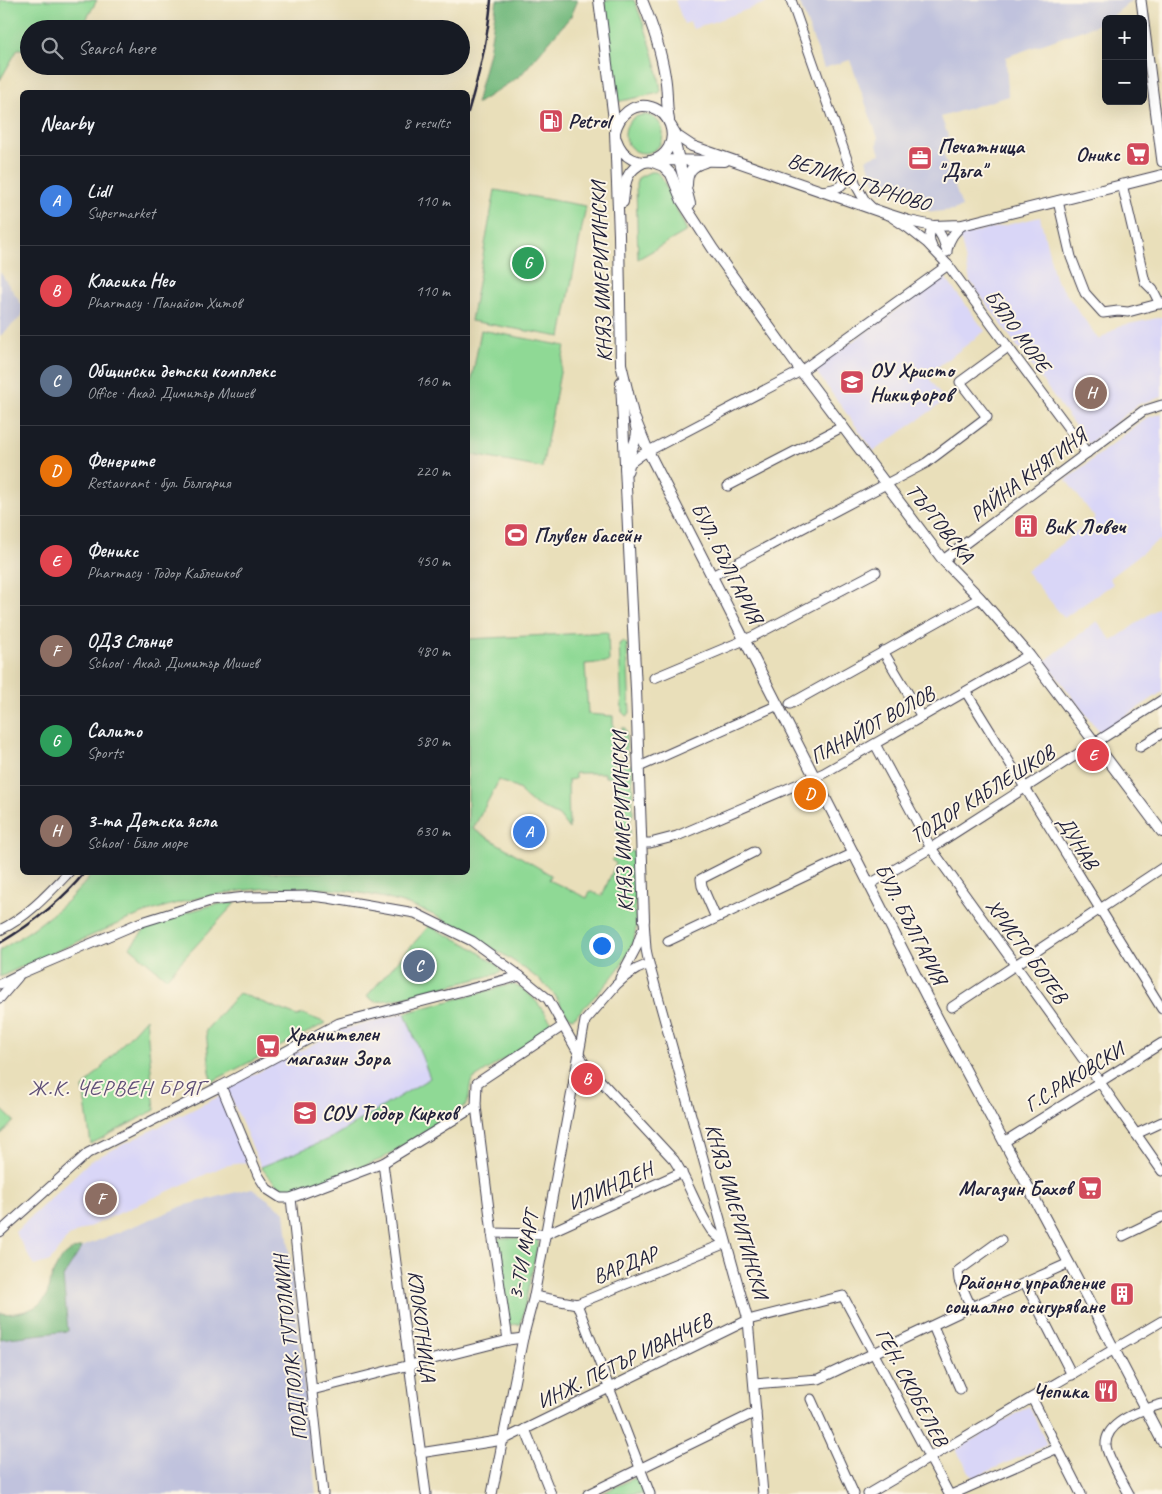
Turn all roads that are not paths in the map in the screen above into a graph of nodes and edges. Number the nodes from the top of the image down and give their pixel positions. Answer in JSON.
{"nodes":[{"id":1,"x":599,"y":0,"type":"edge"},
{"id":2,"x":642,"y":0,"type":"edge"},
{"id":3,"x":791,"y":0,"type":"edge"},
{"id":4,"x":1141,"y":0,"type":"edge"},
{"id":5,"x":671,"y":126,"type":"junction"},
{"id":6,"x":616,"y":136,"type":"junction"},
{"id":7,"x":678,"y":160,"type":"junction"},
{"id":8,"x":650,"y":161,"type":"junction"},
{"id":9,"x":711,"y":161,"type":"junction"},
{"id":10,"x":734,"y":162,"type":"junction"},
{"id":11,"x":1162,"y":162,"type":"edge"},
{"id":12,"x":849,"y":172,"type":"junction"},
{"id":13,"x":1162,"y":175,"type":"edge"},
{"id":14,"x":856,"y":184,"type":"junction"},
{"id":15,"x":1122,"y":184,"type":"junction"},
{"id":16,"x":822,"y":191,"type":"junction"},
{"id":17,"x":687,"y":196,"type":"junction"},
{"id":18,"x":850,"y":201,"type":"junction"},
{"id":19,"x":1058,"y":201,"type":"junction"},
{"id":20,"x":874,"y":210,"type":"junction"},
{"id":21,"x":887,"y":214,"type":"junction"},
{"id":22,"x":962,"y":225,"type":"junction"},
{"id":23,"x":934,"y":226,"type":"junction"},
{"id":24,"x":699,"y":229,"type":"junction"},
{"id":25,"x":619,"y":235,"type":"junction"},
{"id":26,"x":933,"y":249,"type":"junction"},
{"id":27,"x":947,"y":252,"type":"junction"},
{"id":28,"x":948,"y":265,"type":"junction"},
{"id":29,"x":1161,"y":304,"type":"edge"},
{"id":30,"x":1008,"y":347,"type":"junction"},
{"id":31,"x":621,"y":364,"type":"junction"},
{"id":32,"x":801,"y":372,"type":"junction"},
{"id":33,"x":1162,"y":405,"type":"edge"},
{"id":34,"x":635,"y":419,"type":"junction"},
{"id":35,"x":842,"y":427,"type":"junction"},
{"id":36,"x":648,"y":451,"type":"junction"},
{"id":37,"x":1087,"y":453,"type":"junction"},
{"id":38,"x":625,"y":467,"type":"junction"},
{"id":39,"x":626,"y":483,"type":"junction"},
{"id":40,"x":886,"y":485,"type":"junction"},
{"id":41,"x":728,"y":486,"type":"dead end"},
{"id":42,"x":943,"y":560,"type":"junction"},
{"id":43,"x":876,"y":572,"type":"dead end"},
{"id":44,"x":712,"y":576,"type":"junction"},
{"id":45,"x":980,"y":598,"type":"junction"},
{"id":46,"x":745,"y":640,"type":"junction"},
{"id":47,"x":883,"y":651,"type":"junction"},
{"id":48,"x":1029,"y":656,"type":"junction"},
{"id":49,"x":654,"y":678,"type":"dead end"},
{"id":50,"x":966,"y":692,"type":"junction"},
{"id":51,"x":1162,"y":700,"type":"edge"},
{"id":52,"x":790,"y":704,"type":"dead end"},
{"id":53,"x":778,"y":705,"type":"junction"},
{"id":54,"x":922,"y":717,"type":"junction"},
{"id":55,"x":1162,"y":733,"type":"edge"},
{"id":56,"x":1095,"y":742,"type":"junction"},
{"id":57,"x":875,"y":744,"type":"junction"},
{"id":58,"x":1140,"y":747,"type":"dead end"},
{"id":59,"x":639,"y":766,"type":"junction"},
{"id":60,"x":816,"y":777,"type":"junction"},
{"id":61,"x":1024,"y":788,"type":"junction"},
{"id":62,"x":1162,"y":832,"type":"edge"},
{"id":63,"x":642,"y":843,"type":"junction"},
{"id":64,"x":931,"y":848,"type":"junction"},
{"id":65,"x":754,"y":852,"type":"dead end"},
{"id":66,"x":854,"y":853,"type":"junction"},
{"id":67,"x":1162,"y":868,"type":"edge"},
{"id":68,"x":66,"y":875,"type":"edge"},
{"id":69,"x":870,"y":884,"type":"junction"},
{"id":70,"x":1099,"y":910,"type":"junction"},
{"id":71,"x":716,"y":918,"type":"junction"},
{"id":72,"x":644,"y":920,"type":"junction"},
{"id":73,"x":0,"y":930,"type":"edge"},
{"id":74,"x":668,"y":941,"type":"dead end"},
{"id":75,"x":649,"y":964,"type":"junction"},
{"id":76,"x":1015,"y":966,"type":"junction"},
{"id":77,"x":22,"y":973,"type":"junction"},
{"id":78,"x":520,"y":976,"type":"junction"},
{"id":79,"x":0,"y":984,"type":"edge"},
{"id":80,"x":616,"y":985,"type":"junction"},
{"id":81,"x":0,"y":998,"type":"edge"},
{"id":82,"x":952,"y":1007,"type":"dead end"},
{"id":83,"x":1162,"y":1009,"type":"edge"},
{"id":84,"x":585,"y":1021,"type":"junction"},
{"id":85,"x":563,"y":1026,"type":"junction"},
{"id":86,"x":569,"y":1037,"type":"junction"},
{"id":87,"x":1162,"y":1043,"type":"edge"},
{"id":88,"x":579,"y":1055,"type":"junction"},
{"id":89,"x":1099,"y":1081,"type":"junction"},
{"id":90,"x":221,"y":1086,"type":"junction"},
{"id":91,"x":476,"y":1106,"type":"junction"},
{"id":92,"x":1162,"y":1122,"type":"edge"},
{"id":93,"x":1136,"y":1134,"type":"junction"},
{"id":94,"x":1004,"y":1142,"type":"junction"},
{"id":95,"x":383,"y":1163,"type":"junction"},
{"id":96,"x":1162,"y":1171,"type":"edge"},
{"id":97,"x":682,"y":1172,"type":"junction"},
{"id":98,"x":291,"y":1198,"type":"junction"},
{"id":99,"x":1162,"y":1217,"type":"edge"},
{"id":100,"x":0,"y":1232,"type":"edge"},
{"id":101,"x":492,"y":1233,"type":"junction"},
{"id":102,"x":546,"y":1234,"type":"junction"},
{"id":103,"x":1123,"y":1236,"type":"dead end"},
{"id":104,"x":1002,"y":1240,"type":"dead end"},
{"id":105,"x":726,"y":1243,"type":"junction"},
{"id":106,"x":1069,"y":1263,"type":"junction"},
{"id":107,"x":1025,"y":1283,"type":"junction"},
{"id":108,"x":534,"y":1296,"type":"junction"},
{"id":109,"x":843,"y":1296,"type":"joint"},
{"id":110,"x":577,"y":1304,"type":"junction"},
{"id":111,"x":971,"y":1307,"type":"junction"},
{"id":112,"x":748,"y":1320,"type":"junction"},
{"id":113,"x":1162,"y":1321,"type":"edge"},
{"id":114,"x":933,"y":1326,"type":"junction"},
{"id":115,"x":523,"y":1338,"type":"junction"},
{"id":116,"x":508,"y":1340,"type":"junction"},
{"id":117,"x":1114,"y":1350,"type":"junction"},
{"id":118,"x":874,"y":1353,"type":"junction"},
{"id":119,"x":410,"y":1366,"type":"junction"},
{"id":120,"x":1072,"y":1375,"type":"junction"},
{"id":121,"x":754,"y":1384,"type":"junction"},
{"id":122,"x":610,"y":1388,"type":"junction"},
{"id":123,"x":960,"y":1389,"type":"dead end"},
{"id":124,"x":312,"y":1390,"type":"junction"},
{"id":125,"x":1032,"y":1398,"type":"junction"},
{"id":126,"x":811,"y":1399,"type":"dead end"},
{"id":127,"x":1162,"y":1404,"type":"edge"},
{"id":128,"x":1146,"y":1409,"type":"junction"},
{"id":129,"x":756,"y":1412,"type":"junction"},
{"id":130,"x":524,"y":1430,"type":"junction"},
{"id":131,"x":504,"y":1440,"type":"junction"},
{"id":132,"x":1162,"y":1440,"type":"edge"},
{"id":133,"x":1058,"y":1448,"type":"junction"},
{"id":134,"x":420,"y":1453,"type":"junction"},
{"id":135,"x":930,"y":1458,"type":"junction"},
{"id":136,"x":640,"y":1469,"type":"junction"},
{"id":137,"x":323,"y":1494,"type":"edge"},
{"id":138,"x":426,"y":1494,"type":"edge"},
{"id":139,"x":492,"y":1494,"type":"edge"},
{"id":140,"x":551,"y":1494,"type":"edge"},
{"id":141,"x":588,"y":1494,"type":"edge"},
{"id":142,"x":650,"y":1494,"type":"edge"},
{"id":143,"x":763,"y":1494,"type":"edge"},
{"id":144,"x":854,"y":1494,"type":"edge"},
{"id":145,"x":868,"y":1494,"type":"edge"},
{"id":146,"x":951,"y":1494,"type":"edge"},
{"id":147,"x":1081,"y":1494,"type":"edge"},
{"id":148,"x":1129,"y":1494,"type":"edge"}],
"edges":[{"from":1,"to":6,"type":"street","name":"КНЯЗ ИМЕРИТИНСКИ"},
{"from":2,"to":5,"type":"street"},
{"from":3,"to":12,"type":"street"},
{"from":4,"to":11,"type":"street"},
{"from":5,"to":6,"type":"street","name":"ВЕЛИКО ТЪРНОВО"},
{"from":5,"to":7,"type":"street"},
{"from":5,"to":8,"type":"street"},
{"from":5,"to":10,"type":"street","name":"ВЕЛИКО ТЪРНОВО"},
{"from":6,"to":8,"type":"street"},
{"from":6,"to":25,"type":"street","name":"КНЯЗ ИМЕРИТИНСКИ"},
{"from":7,"to":8,"type":"street"},
{"from":7,"to":9,"type":"street"},
{"from":7,"to":17,"type":"street"},
{"from":8,"to":24,"type":"street"},
{"from":8,"to":25,"type":"street"},
{"from":9,"to":10,"type":"street"},
{"from":9,"to":17,"type":"street"},
{"from":10,"to":16,"type":"street","name":"ВЕЛИКО ТЪРНОВО"},
{"from":12,"to":14,"type":"street"},
{"from":12,"to":16,"type":"street"},
{"from":12,"to":18,"type":"street"},
{"from":13,"to":15,"type":"street","name":"ВЕЛИКО ТЪРНОВО"},
{"from":14,"to":18,"type":"street"},
{"from":14,"to":20,"type":"street"},
{"from":15,"to":19,"type":"street","name":"ВЕЛИКО ТЪРНОВО"},
{"from":15,"to":29,"type":"street"},
{"from":16,"to":18,"type":"street","name":"ВЕЛИКО ТЪРНОВО"},
{"from":17,"to":24,"type":"street"},
{"from":18,"to":20,"type":"street","name":"ВЕЛИКО ТЪРНОВО"},
{"from":19,"to":22,"type":"street","name":"ВЕЛИКО ТЪРНОВО"},
{"from":19,"to":29,"type":"street"},
{"from":20,"to":21,"type":"street","name":"ВЕЛИКО ТЪРНОВО"},
{"from":21,"to":23,"type":"street","name":"ВЕЛИКО ТЪРНОВО"},
{"from":21,"to":26,"type":"street","name":"БЯЛО МОРЕ"},
{"from":22,"to":23,"type":"street","name":"ВЕЛИКО ТЪРНОВО"},
{"from":22,"to":27,"type":"street"},
{"from":23,"to":26,"type":"street"},
{"from":23,"to":27,"type":"street"},
{"from":24,"to":32,"type":"street","name":"ТЪРГОВСКА"},
{"from":25,"to":31,"type":"street","name":"КНЯЗ ИМЕРИТИНСКИ"},
{"from":26,"to":28,"type":"street","name":"БЯЛО МОРЕ"},
{"from":27,"to":28,"type":"street"},
{"from":28,"to":30,"type":"street","name":"БЯЛО МОРЕ"},
{"from":28,"to":32,"type":"street"},
{"from":30,"to":37,"type":"street","name":"БЯЛО МОРЕ"},
{"from":30,"to":40,"type":"street"},
{"from":31,"to":34,"type":"street","name":"КНЯЗ ИМЕРИТИНСКИ"},
{"from":31,"to":38,"type":"street"},
{"from":32,"to":35,"type":"street","name":"ТЪРГОВСКА"},
{"from":32,"to":36,"type":"street"},
{"from":33,"to":37,"type":"street","name":"РАЙНА КНЯГИНЯ"},
{"from":34,"to":36,"type":"street","name":"БУЛ. БЪЛГАРИЯ"},
{"from":34,"to":38,"type":"street","name":"КНЯЗ ИМЕРИТИНСКИ"},
{"from":35,"to":40,"type":"street","name":"ТЪРГОВСКА"},
{"from":35,"to":41,"type":"street"},
{"from":36,"to":39,"type":"street"},
{"from":36,"to":44,"type":"street","name":"БУЛ. БЪЛГАРИЯ"},
{"from":37,"to":42,"type":"street","name":"РАЙНА КНЯГИНЯ"},
{"from":38,"to":39,"type":"street","name":"КНЯЗ ИМЕРИТИНСКИ"},
{"from":39,"to":59,"type":"street","name":"КНЯЗ ИМЕРИТИНСКИ"},
{"from":40,"to":42,"type":"street","name":"ТЪРГОВСКА"},
{"from":40,"to":44,"type":"street"},
{"from":42,"to":45,"type":"street","name":"ТЪРГОВСКА"},
{"from":43,"to":46,"type":"street"},
{"from":44,"to":46,"type":"street","name":"БУЛ. БЪЛГАРИЯ"},
{"from":45,"to":47,"type":"street"},
{"from":45,"to":48,"type":"street","name":"ТЪРГОВСКА"},
{"from":46,"to":49,"type":"street"},
{"from":46,"to":53,"type":"street","name":"БУЛ. БЪЛГАРИЯ"},
{"from":47,"to":52,"type":"street"},
{"from":47,"to":54,"type":"street"},
{"from":48,"to":50,"type":"street","name":"ПАНАЙОТ ВОЛОВ"},
{"from":48,"to":56,"type":"street","name":"ТЪРГОВСКА"},
{"from":50,"to":54,"type":"street","name":"ПАНАЙОТ ВОЛОВ"},
{"from":50,"to":61,"type":"street","name":"ДУНАВ"},
{"from":51,"to":56,"type":"street","name":"ТОДОР КАБЛЕШКОВ"},
{"from":53,"to":59,"type":"street"},
{"from":53,"to":60,"type":"street","name":"БУЛ. БЪЛГАРИЯ"},
{"from":54,"to":57,"type":"street","name":"ПАНАЙОТ ВОЛОВ"},
{"from":55,"to":58,"type":"street"},
{"from":56,"to":61,"type":"street","name":"ТОДОР КАБЛЕШКОВ"},
{"from":56,"to":62,"type":"street","name":"ТЪРГОВСКА"},
{"from":57,"to":60,"type":"street","name":"ПАНАЙОТ ВОЛОВ"},
{"from":57,"to":64,"type":"street","name":"ХРИСТО БОТЕВ"},
{"from":59,"to":63,"type":"street","name":"КНЯЗ ИМЕРИТИНСКИ"},
{"from":60,"to":63,"type":"street","name":"ПАНАЙОТ ВОЛОВ"},
{"from":60,"to":66,"type":"street","name":"БУЛ. БЪЛГАРИЯ"},
{"from":61,"to":64,"type":"street","name":"ТОДОР КАБЛЕШКОВ"},
{"from":61,"to":70,"type":"street","name":"ДУНАВ"},
{"from":63,"to":72,"type":"street","name":"КНЯЗ ИМЕРИТИНСКИ"},
{"from":64,"to":69,"type":"street","name":"ТОДОР КАБЛЕШКОВ"},
{"from":64,"to":76,"type":"street","name":"ХРИСТО БОТЕВ"},
{"from":65,"to":71,"type":"street"},
{"from":66,"to":69,"type":"street","name":"БУЛ. БЪЛГАРИЯ"},
{"from":66,"to":71,"type":"street"},
{"from":67,"to":70,"type":"street"},
{"from":68,"to":73,"type":"street"},
{"from":69,"to":94,"type":"street","name":"БУЛ. БЪЛГАРИЯ"},
{"from":70,"to":76,"type":"street"},
{"from":70,"to":83,"type":"street","name":"ДУНАВ"},
{"from":71,"to":74,"type":"street"},
{"from":72,"to":75,"type":"street","name":"КНЯЗ ИМЕРИТИНСКИ"},
{"from":72,"to":80,"type":"street"},
{"from":75,"to":80,"type":"street"},
{"from":75,"to":105,"type":"street","name":"КНЯЗ ИМЕРИТИНСКИ"},
{"from":76,"to":82,"type":"street"},
{"from":76,"to":89,"type":"street","name":"ХРИСТО БОТЕВ"},
{"from":77,"to":78,"type":"street"},
{"from":77,"to":79,"type":"street"},
{"from":77,"to":81,"type":"street"},
{"from":78,"to":85,"type":"street"},
{"from":78,"to":90,"type":"street"},
{"from":80,"to":84,"type":"street"},
{"from":84,"to":86,"type":"street"},
{"from":84,"to":88,"type":"street","name":"3-ТИ МАРТ"},
{"from":85,"to":86,"type":"street"},
{"from":85,"to":91,"type":"street"},
{"from":86,"to":88,"type":"street"},
{"from":87,"to":89,"type":"street","name":"Г.С.РАКОВСКИ"},
{"from":88,"to":97,"type":"street"},
{"from":88,"to":102,"type":"street","name":"3-ТИ МАРТ"},
{"from":89,"to":93,"type":"street","name":"ХРИСТО БОТЕВ"},
{"from":89,"to":94,"type":"street","name":"Г.С.РАКОВСКИ"},
{"from":90,"to":98,"type":"street"},
{"from":90,"to":100,"type":"street"},
{"from":91,"to":95,"type":"street"},
{"from":91,"to":101,"type":"street"},
{"from":92,"to":93,"type":"street"},
{"from":93,"to":96,"type":"street","name":"ХРИСТО БОТЕВ"},
{"from":94,"to":106,"type":"street","name":"БУЛ. БЪЛГАРИЯ"},
{"from":95,"to":98,"type":"street"},
{"from":95,"to":119,"type":"street","name":"КЛОКОТНИЦА"},
{"from":97,"to":102,"type":"street","name":"ИЛИНДЕН"},
{"from":97,"to":105,"type":"street"},
{"from":98,"to":124,"type":"street","name":"ПОДПОЛК. ТУТОЛМИН"},
{"from":99,"to":103,"type":"street"},
{"from":101,"to":102,"type":"street","name":"ИЛИНДЕН"},
{"from":101,"to":116,"type":"street"},
{"from":102,"to":108,"type":"street","name":"3-ТИ МАРТ"},
{"from":104,"to":111,"type":"street"},
{"from":105,"to":110,"type":"street","name":"ВАРДАР"},
{"from":105,"to":112,"type":"street","name":"КНЯЗ ИМЕРИТИНСКИ"},
{"from":106,"to":107,"type":"street"},
{"from":106,"to":117,"type":"street","name":"БУЛ. БЪЛГАРИЯ"},
{"from":107,"to":111,"type":"street"},
{"from":107,"to":120,"type":"street"},
{"from":108,"to":110,"type":"street","name":"ВАРДАР"},
{"from":108,"to":115,"type":"street","name":"3-ТИ МАРТ"},
{"from":109,"to":112,"type":"street","name":"ИНЖ. ПЕТЪР ИВАНЧЕВ"},
{"from":109,"to":118,"type":"street","name":"ГЕН. СКОБЕЛЕВ"},
{"from":110,"to":122,"type":"street"},
{"from":111,"to":114,"type":"street"},
{"from":112,"to":121,"type":"street","name":"КНЯЗ ИМЕРИТИНСКИ"},
{"from":112,"to":122,"type":"street","name":"ИНЖ. ПЕТЪР ИВАНЧЕВ"},
{"from":113,"to":117,"type":"street"},
{"from":114,"to":118,"type":"street"},
{"from":114,"to":123,"type":"street"},
{"from":115,"to":116,"type":"street"},
{"from":115,"to":131,"type":"street","name":"3-ТИ МАРТ"},
{"from":116,"to":119,"type":"street"},
{"from":117,"to":120,"type":"street"},
{"from":117,"to":128,"type":"street","name":"БУЛ. БЪЛГАРИЯ"},
{"from":118,"to":121,"type":"street"},
{"from":118,"to":135,"type":"street","name":"ГЕН. СКОБЕЛЕВ"},
{"from":119,"to":124,"type":"street"},
{"from":119,"to":134,"type":"street","name":"КЛОКОТНИЦА"},
{"from":120,"to":125,"type":"street"},
{"from":121,"to":129,"type":"street","name":"КНЯЗ ИМЕРИТИНСКИ"},
{"from":122,"to":130,"type":"street","name":"ИНЖ. ПЕТЪР ИВАНЧЕВ"},
{"from":122,"to":136,"type":"street"},
{"from":124,"to":137,"type":"street","name":"ПОДПОЛК. ТУТОЛМИН"},
{"from":125,"to":133,"type":"street"},
{"from":125,"to":135,"type":"street"},
{"from":126,"to":144,"type":"street"},
{"from":127,"to":128,"type":"street"},
{"from":128,"to":132,"type":"street","name":"БУЛ. БЪЛГАРИЯ"},
{"from":128,"to":148,"type":"street"},
{"from":129,"to":136,"type":"street"},
{"from":129,"to":143,"type":"street","name":"КНЯЗ ИМЕРИТИНСКИ"},
{"from":130,"to":131,"type":"street","name":"ИНЖ. ПЕТЪР ИВАНЧЕВ"},
{"from":130,"to":140,"type":"street"},
{"from":131,"to":134,"type":"street","name":"ИНЖ. ПЕТЪР ИВАНЧЕВ"},
{"from":131,"to":139,"type":"street","name":"3-ТИ МАРТ"},
{"from":133,"to":146,"type":"street"},
{"from":133,"to":147,"type":"street"},
{"from":134,"to":138,"type":"street","name":"КЛОКОТНИЦА"},
{"from":135,"to":145,"type":"street"},
{"from":135,"to":146,"type":"street","name":"ГЕН. СКОБЕЛЕВ"},
{"from":136,"to":141,"type":"street"},
{"from":136,"to":142,"type":"street"}]}
